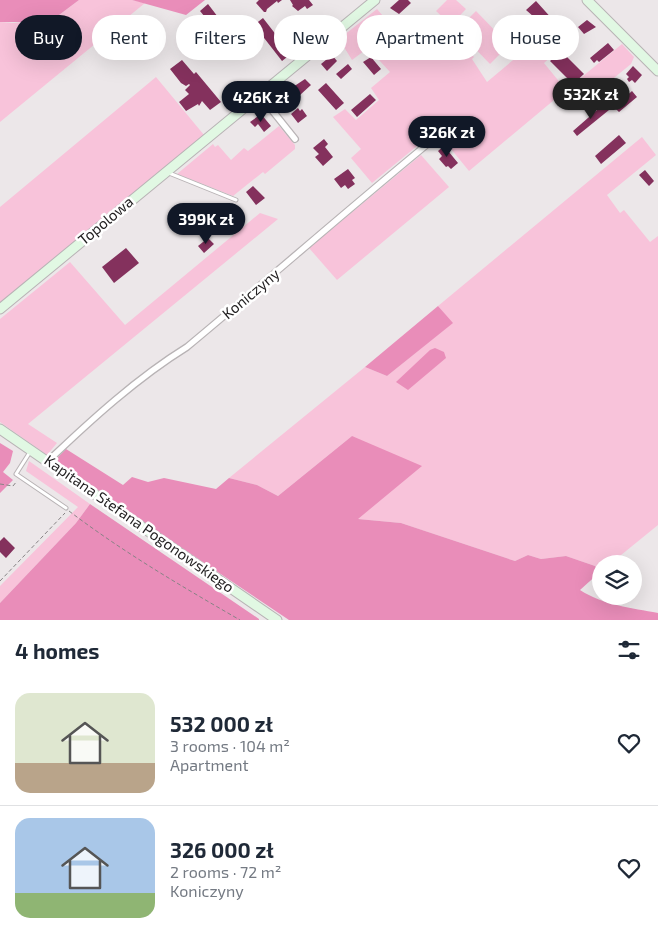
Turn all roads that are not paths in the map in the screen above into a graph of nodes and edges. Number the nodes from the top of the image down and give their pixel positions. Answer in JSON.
{"nodes":[{"id":1,"x":374,"y":0,"type":"edge"},
{"id":2,"x":587,"y":0,"type":"edge"},
{"id":3,"x":658,"y":70,"type":"edge"},
{"id":4,"x":259,"y":94,"type":"junction"},
{"id":5,"x":452,"y":124,"type":"dead end"},
{"id":6,"x":295,"y":139,"type":"dead end"},
{"id":7,"x":166,"y":172,"type":"junction"},
{"id":8,"x":236,"y":200,"type":"dead end"},
{"id":9,"x":0,"y":309,"type":"edge"},
{"id":10,"x":0,"y":429,"type":"edge"},
{"id":11,"x":31,"y":449,"type":"junction"},
{"id":12,"x":48,"y":461,"type":"junction"},
{"id":13,"x":66,"y":508,"type":"road end"},
{"id":14,"x":277,"y":620,"type":"edge"}],
"edges":[{"from":1,"to":4,"type":"street","name":"Topolowa"},
{"from":2,"to":3,"type":"street"},
{"from":4,"to":6,"type":"street"},
{"from":4,"to":7,"type":"street","name":"Topolowa"},
{"from":5,"to":12,"type":"street","name":"Koniczyny"},
{"from":7,"to":8,"type":"lane"},
{"from":7,"to":9,"type":"street","name":"Topolowa"},
{"from":10,"to":11,"type":"street","name":"Kapitana Stefana Pogonowskiego"},
{"from":11,"to":12,"type":"street","name":"Kapitana Stefana Pogonowskiego"},
{"from":11,"to":13,"type":"lane"},
{"from":12,"to":14,"type":"street","name":"Kapitana Stefana Pogonowskiego"}]}
